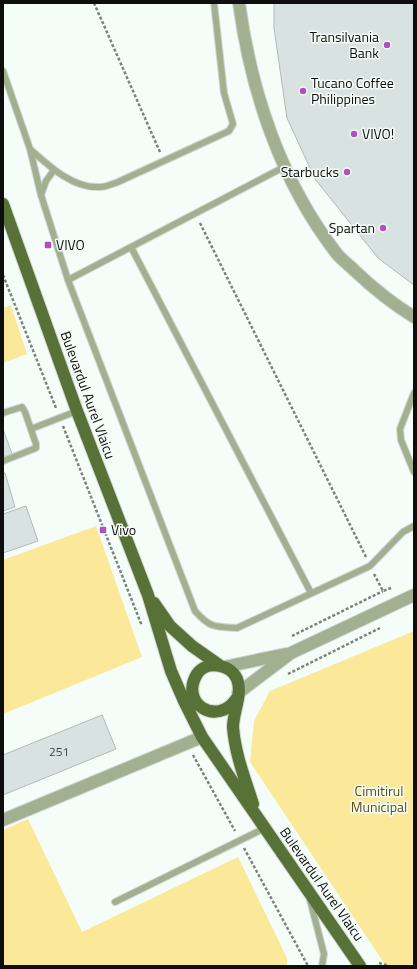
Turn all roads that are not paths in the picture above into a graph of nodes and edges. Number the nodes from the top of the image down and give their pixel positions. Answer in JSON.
{"nodes":[{"id":1,"x":214,"y":3,"type":"edge"},
{"id":2,"x":239,"y":3,"type":"edge"},
{"id":3,"x":3,"y":71,"type":"edge"},
{"id":4,"x":30,"y":149,"type":"junction"},
{"id":5,"x":284,"y":167,"type":"junction"},
{"id":6,"x":54,"y":170,"type":"junction"},
{"id":7,"x":41,"y":195,"type":"junction"},
{"id":8,"x":3,"y":204,"type":"edge"},
{"id":9,"x":131,"y":247,"type":"junction"},
{"id":10,"x":68,"y":280,"type":"junction"},
{"id":11,"x":414,"y":317,"type":"edge"},
{"id":12,"x":414,"y":393,"type":"edge"},
{"id":13,"x":76,"y":411,"type":"junction"},
{"id":14,"x":3,"y":413,"type":"edge"},
{"id":15,"x":31,"y":429,"type":"junction"},
{"id":16,"x":3,"y":461,"type":"edge"},
{"id":17,"x":414,"y":472,"type":"edge"},
{"id":18,"x":414,"y":526,"type":"edge"},
{"id":19,"x":414,"y":589,"type":"edge"},
{"id":20,"x":311,"y":593,"type":"junction"},
{"id":21,"x":148,"y":595,"type":"junction"},
{"id":22,"x":414,"y":595,"type":"edge"},
{"id":23,"x":398,"y":602,"type":"junction"},
{"id":24,"x":291,"y":652,"type":"junction"},
{"id":25,"x":222,"y":666,"type":"junction"},
{"id":26,"x":171,"y":671,"type":"junction"},
{"id":27,"x":192,"y":684,"type":"junction"},
{"id":28,"x":238,"y":696,"type":"junction"},
{"id":29,"x":205,"y":710,"type":"junction"},
{"id":30,"x":202,"y":737,"type":"junction"},
{"id":31,"x":3,"y":820,"type":"edge"},
{"id":32,"x":261,"y":824,"type":"junction"},
{"id":33,"x":308,"y":891,"type":"junction"},
{"id":34,"x":115,"y":902,"type":"dead end"},
{"id":35,"x":322,"y":966,"type":"edge"},
{"id":36,"x":360,"y":966,"type":"edge"}],
"edges":[{"from":1,"to":6,"type":"lane"},
{"from":2,"to":5,"type":"street"},
{"from":3,"to":4,"type":"lane"},
{"from":4,"to":6,"type":"lane"},
{"from":4,"to":7,"type":"lane"},
{"from":5,"to":9,"type":"lane"},
{"from":5,"to":11,"type":"street"},
{"from":6,"to":7,"type":"lane"},
{"from":7,"to":10,"type":"lane"},
{"from":8,"to":13,"type":"main road","name":"Bulevardul Aurel Vlaicu"},
{"from":9,"to":10,"type":"lane"},
{"from":9,"to":20,"type":"lane"},
{"from":10,"to":20,"type":"lane"},
{"from":12,"to":17,"type":"lane"},
{"from":13,"to":15,"type":"lane"},
{"from":13,"to":21,"type":"main road","name":"Bulevardul Aurel Vlaicu"},
{"from":14,"to":15,"type":"lane"},
{"from":15,"to":16,"type":"lane"},
{"from":18,"to":20,"type":"lane"},
{"from":19,"to":23,"type":"lane"},
{"from":21,"to":25,"type":"main road","name":"Bulevardul Aurel Vlaicu"},
{"from":21,"to":26,"type":"main road","name":"Bulevardul Aurel Vlaicu"},
{"from":22,"to":23,"type":"street"},
{"from":23,"to":24,"type":"street"},
{"from":24,"to":25,"type":"street"},
{"from":24,"to":28,"type":"street"},
{"from":25,"to":27,"type":"main road"},
{"from":25,"to":28,"type":"main road","name":"Bulevardul Aurel Vlaicu"},
{"from":26,"to":27,"type":"main road"},
{"from":26,"to":30,"type":"main road","name":"Bulevardul Aurel Vlaicu"},
{"from":27,"to":29,"type":"main road"},
{"from":28,"to":29,"type":"main road"},
{"from":28,"to":32,"type":"main road","name":"Bulevardul Aurel Vlaicu"},
{"from":29,"to":30,"type":"main road"},
{"from":30,"to":31,"type":"street"},
{"from":30,"to":32,"type":"main road","name":"Bulevardul Aurel Vlaicu"},
{"from":32,"to":33,"type":"main road","name":"Bulevardul Aurel Vlaicu"},
{"from":32,"to":34,"type":"lane"},
{"from":33,"to":35,"type":"lane"},
{"from":33,"to":36,"type":"main road","name":"Bulevardul Aurel Vlaicu"}]}
